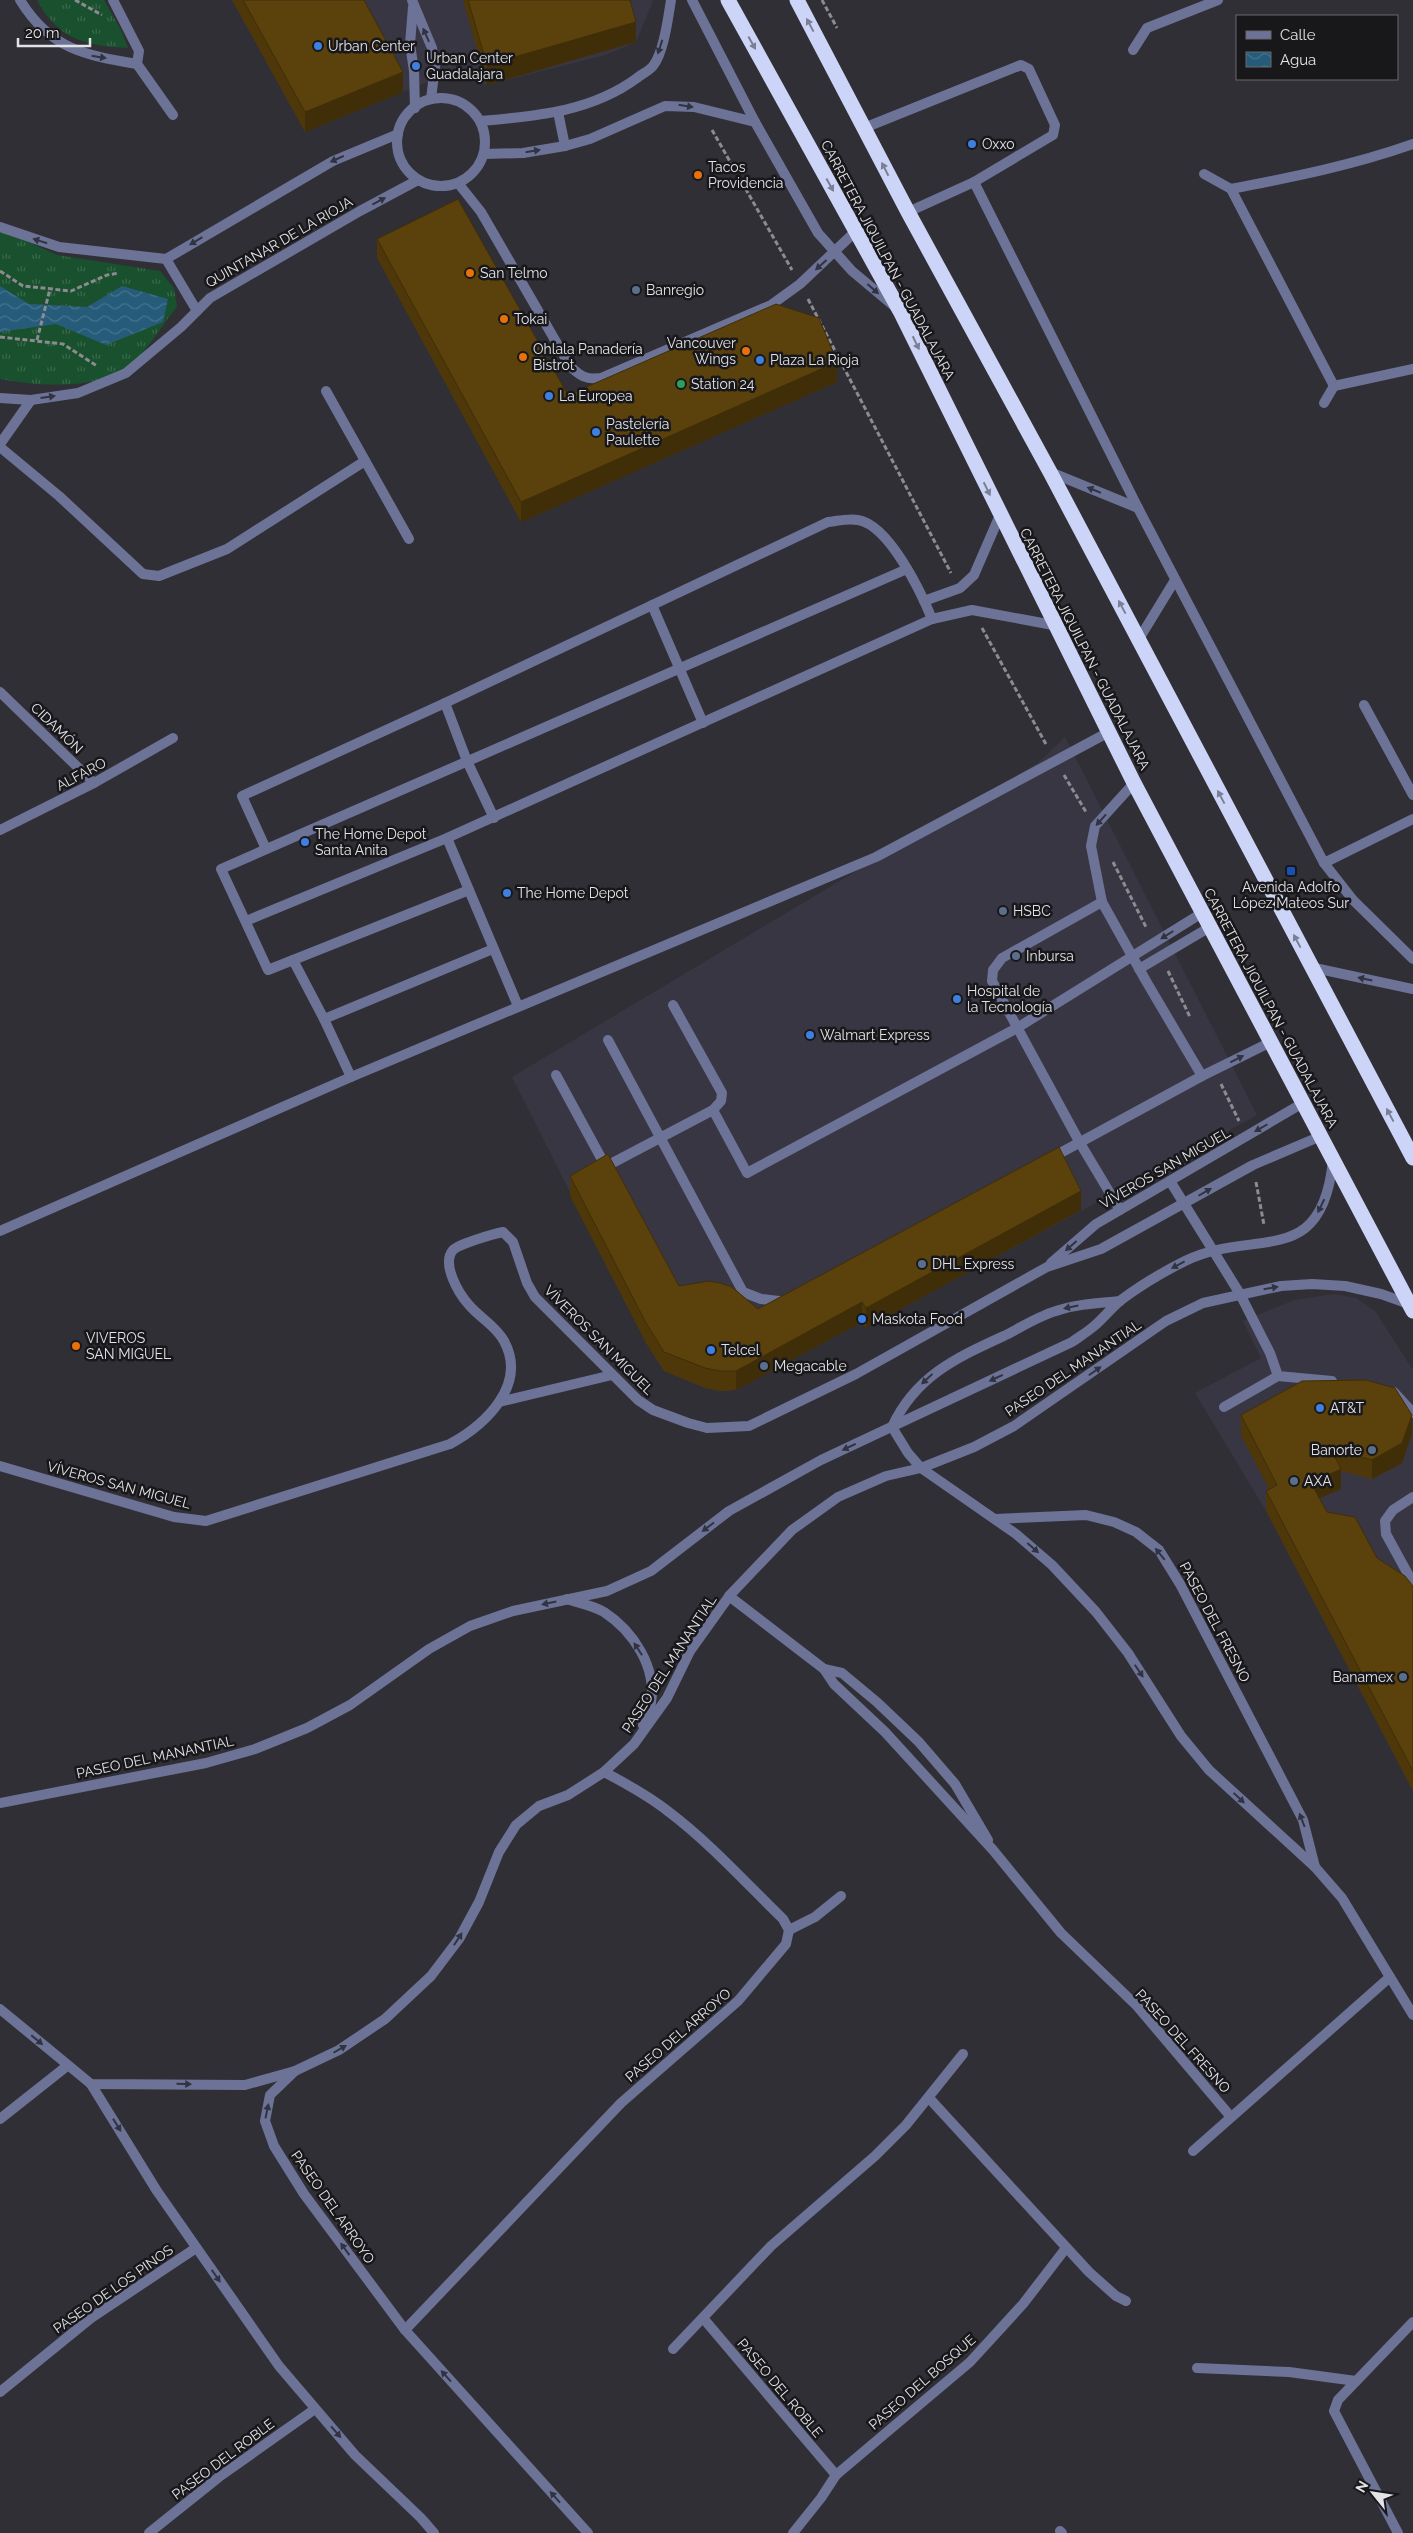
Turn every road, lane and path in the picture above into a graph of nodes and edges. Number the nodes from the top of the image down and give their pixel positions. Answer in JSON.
{"nodes":[{"id":1,"x":20,"y":0,"type":"edge"},
{"id":2,"x":114,"y":0,"type":"edge"},
{"id":3,"x":671,"y":0,"type":"edge"},
{"id":4,"x":692,"y":0,"type":"edge"},
{"id":5,"x":728,"y":0,"type":"edge"},
{"id":6,"x":797,"y":0,"type":"edge"},
{"id":7,"x":1218,"y":0,"type":"edge"},
{"id":8,"x":413,"y":3,"type":"edge"},
{"id":9,"x":1133,"y":50,"type":"dead end"},
{"id":10,"x":137,"y":64,"type":"junction"},
{"id":11,"x":431,"y":99,"type":"junction"},
{"id":12,"x":414,"y":108,"type":"junction"},
{"id":13,"x":558,"y":112,"type":"junction"},
{"id":14,"x":172,"y":115,"type":"dead end"},
{"id":15,"x":481,"y":121,"type":"junction"},
{"id":16,"x":755,"y":122,"type":"junction"},
{"id":17,"x":864,"y":128,"type":"junction"},
{"id":18,"x":398,"y":134,"type":"junction"},
{"id":19,"x":1413,"y":144,"type":"edge"},
{"id":20,"x":565,"y":146,"type":"junction"},
{"id":21,"x":484,"y":154,"type":"junction"},
{"id":22,"x":1204,"y":174,"type":"dead end"},
{"id":23,"x":418,"y":180,"type":"junction"},
{"id":24,"x":974,"y":182,"type":"junction"},
{"id":25,"x":458,"y":184,"type":"junction"},
{"id":26,"x":1231,"y":189,"type":"junction"},
{"id":27,"x":908,"y":212,"type":"junction"},
{"id":28,"x":0,"y":226,"type":"edge"},
{"id":29,"x":856,"y":231,"type":"junction"},
{"id":30,"x":834,"y":252,"type":"junction"},
{"id":31,"x":166,"y":259,"type":"junction"},
{"id":32,"x":0,"y":271,"type":"edge"},
{"id":33,"x":126,"y":271,"type":"dead end"},
{"id":34,"x":50,"y":289,"type":"junction"},
{"id":35,"x":197,"y":311,"type":"junction"},
{"id":36,"x":900,"y":311,"type":"junction"},
{"id":37,"x":0,"y":337,"type":"edge"},
{"id":38,"x":37,"y":340,"type":"junction"},
{"id":39,"x":99,"y":367,"type":"dead end"},
{"id":40,"x":1413,"y":369,"type":"edge"},
{"id":41,"x":1334,"y":386,"type":"junction"},
{"id":42,"x":326,"y":391,"type":"dead end"},
{"id":43,"x":0,"y":398,"type":"edge"},
{"id":44,"x":31,"y":400,"type":"junction"},
{"id":45,"x":1324,"y":403,"type":"dead end"},
{"id":46,"x":0,"y":446,"type":"edge"},
{"id":47,"x":365,"y":461,"type":"junction"},
{"id":48,"x":1050,"y":472,"type":"junction"},
{"id":49,"x":1138,"y":508,"type":"junction"},
{"id":50,"x":1000,"y":515,"type":"junction"},
{"id":51,"x":409,"y":539,"type":"dead end"},
{"id":52,"x":906,"y":568,"type":"junction"},
{"id":53,"x":1175,"y":580,"type":"junction"},
{"id":54,"x":924,"y":601,"type":"junction"},
{"id":55,"x":652,"y":605,"type":"junction"},
{"id":56,"x":932,"y":619,"type":"junction"},
{"id":57,"x":1053,"y":625,"type":"junction"},
{"id":58,"x":1139,"y":639,"type":"junction"},
{"id":59,"x":680,"y":668,"type":"junction"},
{"id":60,"x":0,"y":692,"type":"edge"},
{"id":61,"x":445,"y":703,"type":"junction"},
{"id":62,"x":1364,"y":705,"type":"dead end"},
{"id":63,"x":703,"y":723,"type":"junction"},
{"id":64,"x":1109,"y":732,"type":"junction"},
{"id":65,"x":173,"y":738,"type":"dead end"},
{"id":66,"x":467,"y":761,"type":"junction"},
{"id":67,"x":94,"y":783,"type":"junction"},
{"id":68,"x":1134,"y":783,"type":"junction"},
{"id":69,"x":1413,"y":795,"type":"edge"},
{"id":70,"x":494,"y":818,"type":"junction"},
{"id":71,"x":1413,"y":820,"type":"edge"},
{"id":72,"x":0,"y":830,"type":"edge"},
{"id":73,"x":447,"y":838,"type":"junction"},
{"id":74,"x":266,"y":849,"type":"junction"},
{"id":75,"x":1324,"y":863,"type":"junction"},
{"id":76,"x":469,"y":890,"type":"junction"},
{"id":77,"x":1102,"y":902,"type":"junction"},
{"id":78,"x":1202,"y":913,"type":"junction"},
{"id":79,"x":246,"y":920,"type":"junction"},
{"id":80,"x":1210,"y":927,"type":"junction"},
{"id":81,"x":493,"y":949,"type":"junction"},
{"id":82,"x":1131,"y":956,"type":"junction"},
{"id":83,"x":1413,"y":959,"type":"edge"},
{"id":84,"x":293,"y":960,"type":"junction"},
{"id":85,"x":1310,"y":967,"type":"junction"},
{"id":86,"x":1139,"y":969,"type":"junction"},
{"id":87,"x":1413,"y":989,"type":"edge"},
{"id":88,"x":673,"y":1005,"type":"dead end"},
{"id":89,"x":518,"y":1006,"type":"junction"},
{"id":90,"x":324,"y":1019,"type":"junction"},
{"id":91,"x":1017,"y":1028,"type":"junction"},
{"id":92,"x":608,"y":1040,"type":"dead end"},
{"id":93,"x":1271,"y":1042,"type":"junction"},
{"id":94,"x":556,"y":1075,"type":"dead end"},
{"id":95,"x":1202,"y":1076,"type":"junction"},
{"id":96,"x":351,"y":1077,"type":"junction"},
{"id":97,"x":1304,"y":1103,"type":"junction"},
{"id":98,"x":713,"y":1110,"type":"junction"},
{"id":99,"x":1321,"y":1136,"type":"junction"},
{"id":100,"x":660,"y":1137,"type":"junction"},
{"id":101,"x":1080,"y":1142,"type":"junction"},
{"id":102,"x":1413,"y":1158,"type":"edge"},
{"id":103,"x":1333,"y":1159,"type":"junction"},
{"id":104,"x":1041,"y":1164,"type":"edge"},
{"id":105,"x":1253,"y":1165,"type":"junction"},
{"id":106,"x":606,"y":1167,"type":"junction"},
{"id":107,"x":590,"y":1175,"type":"edge"},
{"id":108,"x":1170,"y":1181,"type":"junction"},
{"id":109,"x":1183,"y":1204,"type":"junction"},
{"id":110,"x":1120,"y":1210,"type":"junction"},
{"id":111,"x":0,"y":1231,"type":"edge"},
{"id":112,"x":1268,"y":1244,"type":"junction"},
{"id":113,"x":1213,"y":1250,"type":"junction"},
{"id":114,"x":1047,"y":1267,"type":"junction"},
{"id":115,"x":1240,"y":1294,"type":"junction"},
{"id":116,"x":796,"y":1297,"type":"edge"},
{"id":117,"x":1120,"y":1301,"type":"junction"},
{"id":118,"x":1411,"y":1308,"type":"edge"},
{"id":119,"x":612,"y":1375,"type":"junction"},
{"id":120,"x":1278,"y":1376,"type":"junction"},
{"id":121,"x":1339,"y":1381,"type":"edge"},
{"id":122,"x":1383,"y":1385,"type":"edge"},
{"id":123,"x":499,"y":1402,"type":"junction"},
{"id":124,"x":1224,"y":1407,"type":"dead end"},
{"id":125,"x":1413,"y":1413,"type":"edge"},
{"id":126,"x":892,"y":1427,"type":"junction"},
{"id":127,"x":0,"y":1466,"type":"edge"},
{"id":128,"x":921,"y":1468,"type":"junction"},
{"id":129,"x":1413,"y":1497,"type":"edge"},
{"id":130,"x":995,"y":1518,"type":"junction"},
{"id":131,"x":1413,"y":1583,"type":"edge"},
{"id":132,"x":729,"y":1596,"type":"junction"},
{"id":133,"x":566,"y":1599,"type":"junction"},
{"id":134,"x":824,"y":1669,"type":"junction"},
{"id":135,"x":634,"y":1744,"type":"junction"},
{"id":136,"x":604,"y":1772,"type":"junction"},
{"id":137,"x":0,"y":1803,"type":"edge"},
{"id":138,"x":994,"y":1850,"type":"junction"},
{"id":139,"x":1314,"y":1867,"type":"junction"},
{"id":140,"x":841,"y":1896,"type":"dead end"},
{"id":141,"x":789,"y":1930,"type":"junction"},
{"id":142,"x":1390,"y":1977,"type":"junction"},
{"id":143,"x":0,"y":2009,"type":"edge"},
{"id":144,"x":1412,"y":2015,"type":"edge"},
{"id":145,"x":963,"y":2054,"type":"dead end"},
{"id":146,"x":67,"y":2066,"type":"junction"},
{"id":147,"x":295,"y":2071,"type":"junction"},
{"id":148,"x":92,"y":2084,"type":"junction"},
{"id":149,"x":929,"y":2098,"type":"junction"},
{"id":150,"x":1232,"y":2117,"type":"junction"},
{"id":151,"x":0,"y":2119,"type":"edge"},
{"id":152,"x":1193,"y":2151,"type":"dead end"},
{"id":153,"x":196,"y":2248,"type":"junction"},
{"id":154,"x":1066,"y":2248,"type":"junction"},
{"id":155,"x":1126,"y":2301,"type":"dead end"},
{"id":156,"x":703,"y":2318,"type":"junction"},
{"id":157,"x":1413,"y":2322,"type":"edge"},
{"id":158,"x":405,"y":2330,"type":"junction"},
{"id":159,"x":673,"y":2349,"type":"dead end"},
{"id":160,"x":1197,"y":2368,"type":"dead end"},
{"id":161,"x":1356,"y":2381,"type":"junction"},
{"id":162,"x":0,"y":2392,"type":"edge"},
{"id":163,"x":315,"y":2409,"type":"junction"},
{"id":164,"x":836,"y":2475,"type":"junction"},
{"id":165,"x":149,"y":2533,"type":"edge"},
{"id":166,"x":434,"y":2533,"type":"edge"},
{"id":167,"x":588,"y":2533,"type":"edge"},
{"id":168,"x":793,"y":2533,"type":"edge"},
{"id":169,"x":1398,"y":2533,"type":"edge"}],
"edges":[{"from":1,"to":10,"type":"street","one_way":true},
{"from":2,"to":10,"type":"street"},
{"from":3,"to":13,"type":"street","one_way":true},
{"from":4,"to":16,"type":"street"},
{"from":5,"to":29,"type":"highway","name":"CARRETERA JIQUILPAN - GUADALAJARA","one_way":true},
{"from":17,"to":6,"type":"highway","one_way":true},
{"from":7,"to":9,"type":"street"},
{"from":11,"to":8,"type":"street","one_way":true},
{"from":8,"to":12,"type":"street"},
{"from":10,"to":14,"type":"street"},
{"from":11,"to":12,"type":"street"},
{"from":11,"to":15,"type":"street"},
{"from":12,"to":18,"type":"street"},
{"from":13,"to":15,"type":"street"},
{"from":13,"to":20,"type":"street"},
{"from":15,"to":21,"type":"street"},
{"from":20,"to":16,"type":"street","one_way":true},
{"from":16,"to":30,"type":"street"},
{"from":17,"to":24,"type":"street"},
{"from":27,"to":17,"type":"highway","one_way":true},
{"from":18,"to":23,"type":"street"},
{"from":18,"to":31,"type":"street","one_way":true},
{"from":19,"to":26,"type":"street"},
{"from":21,"to":20,"type":"street","one_way":true},
{"from":21,"to":25,"type":"street"},
{"from":22,"to":26,"type":"street"},
{"from":23,"to":25,"type":"street"},
{"from":35,"to":23,"type":"street","name":"QUINTANAR DE LA RIOJA","one_way":true},
{"from":24,"to":27,"type":"street"},
{"from":24,"to":49,"type":"street"},
{"from":30,"to":25,"type":"street","one_way":true},
{"from":26,"to":41,"type":"street"},
{"from":27,"to":48,"type":"highway"},
{"from":31,"to":28,"type":"street","one_way":true},
{"from":29,"to":30,"type":"street"},
{"from":29,"to":36,"type":"highway","name":"CARRETERA JIQUILPAN - GUADALAJARA"},
{"from":30,"to":36,"type":"street","one_way":true},
{"from":31,"to":35,"type":"street"},
{"from":32,"to":34,"type":"path"},
{"from":33,"to":34,"type":"path"},
{"from":34,"to":38,"type":"path"},
{"from":44,"to":35,"type":"street","name":"QUINTANAR DE LA RIOJA","one_way":true},
{"from":36,"to":50,"type":"highway","name":"CARRETERA JIQUILPAN - GUADALAJARA","one_way":true},
{"from":37,"to":38,"type":"path"},
{"from":38,"to":39,"type":"path"},
{"from":40,"to":41,"type":"street"},
{"from":41,"to":45,"type":"street"},
{"from":42,"to":47,"type":"street"},
{"from":43,"to":44,"type":"street","name":"QUINTANAR DE LA RIOJA"},
{"from":44,"to":46,"type":"street"},
{"from":46,"to":47,"type":"street"},
{"from":47,"to":51,"type":"street"},
{"from":49,"to":48,"type":"street","one_way":true},
{"from":58,"to":48,"type":"highway","one_way":true},
{"from":49,"to":53,"type":"street"},
{"from":50,"to":54,"type":"street"},
{"from":50,"to":57,"type":"highway","name":"CARRETERA JIQUILPAN - GUADALAJARA"},
{"from":52,"to":54,"type":"street"},
{"from":52,"to":55,"type":"street"},
{"from":52,"to":59,"type":"street"},
{"from":53,"to":58,"type":"street"},
{"from":53,"to":75,"type":"street"},
{"from":54,"to":56,"type":"street"},
{"from":55,"to":59,"type":"street"},
{"from":55,"to":61,"type":"street"},
{"from":56,"to":57,"type":"street"},
{"from":56,"to":63,"type":"street"},
{"from":57,"to":64,"type":"highway","name":"CARRETERA JIQUILPAN - GUADALAJARA"},
{"from":85,"to":58,"type":"highway","one_way":true},
{"from":59,"to":63,"type":"street"},
{"from":59,"to":66,"type":"street"},
{"from":60,"to":67,"type":"street","name":"CIDAMÓN"},
{"from":61,"to":66,"type":"street"},
{"from":61,"to":74,"type":"street"},
{"from":62,"to":69,"type":"street"},
{"from":63,"to":70,"type":"street"},
{"from":64,"to":68,"type":"highway","name":"CARRETERA JIQUILPAN - GUADALAJARA"},
{"from":64,"to":89,"type":"street"},
{"from":65,"to":67,"type":"street","name":"ALFARO"},
{"from":66,"to":70,"type":"street"},
{"from":66,"to":74,"type":"street"},
{"from":67,"to":72,"type":"street","name":"ALFARO"},
{"from":68,"to":77,"type":"street","one_way":true},
{"from":68,"to":78,"type":"highway","name":"CARRETERA JIQUILPAN - GUADALAJARA"},
{"from":70,"to":73,"type":"street"},
{"from":71,"to":75,"type":"street"},
{"from":73,"to":76,"type":"street"},
{"from":73,"to":79,"type":"street"},
{"from":74,"to":79,"type":"street"},
{"from":75,"to":83,"type":"street"},
{"from":76,"to":81,"type":"street"},
{"from":76,"to":84,"type":"street"},
{"from":77,"to":82,"type":"street"},
{"from":77,"to":91,"type":"street"},
{"from":78,"to":80,"type":"highway","name":"CARRETERA JIQUILPAN - GUADALAJARA"},
{"from":78,"to":82,"type":"street","one_way":true},
{"from":79,"to":84,"type":"street"},
{"from":80,"to":86,"type":"street"},
{"from":80,"to":93,"type":"highway","name":"CARRETERA JIQUILPAN - GUADALAJARA"},
{"from":81,"to":89,"type":"street"},
{"from":81,"to":90,"type":"street"},
{"from":82,"to":86,"type":"street"},
{"from":82,"to":91,"type":"street"},
{"from":84,"to":90,"type":"street"},
{"from":87,"to":85,"type":"street","one_way":true},
{"from":102,"to":85,"type":"highway","one_way":true},
{"from":86,"to":95,"type":"street"},
{"from":88,"to":98,"type":"street"},
{"from":89,"to":96,"type":"street"},
{"from":90,"to":96,"type":"street"},
{"from":91,"to":98,"type":"street"},
{"from":91,"to":101,"type":"street"},
{"from":92,"to":100,"type":"street"},
{"from":95,"to":93,"type":"street","one_way":true},
{"from":93,"to":97,"type":"highway","name":"CARRETERA JIQUILPAN - GUADALAJARA"},
{"from":94,"to":106,"type":"street"},
{"from":95,"to":101,"type":"street"},
{"from":96,"to":111,"type":"street"},
{"from":97,"to":99,"type":"highway","name":"CARRETERA JIQUILPAN - GUADALAJARA"},
{"from":97,"to":108,"type":"street","name":"VÍVEROS SAN MIGUEL","one_way":true},
{"from":98,"to":100,"type":"street"},
{"from":99,"to":103,"type":"highway","name":"CARRETERA JIQUILPAN - GUADALAJARA"},
{"from":99,"to":105,"type":"street","name":"VÍVEROS SAN MIGUEL"},
{"from":100,"to":106,"type":"street"},
{"from":100,"to":116,"type":"street"},
{"from":101,"to":104,"type":"street"},
{"from":101,"to":110,"type":"street"},
{"from":103,"to":112,"type":"street","name":"PASEO DEL MANANTIAL","one_way":true},
{"from":103,"to":118,"type":"highway","name":"CARRETERA JIQUILPAN - GUADALAJARA"},
{"from":109,"to":105,"type":"street","name":"VÍVEROS SAN MIGUEL","one_way":true},
{"from":105,"to":112,"type":"path"},
{"from":106,"to":107,"type":"street"},
{"from":108,"to":109,"type":"street"},
{"from":108,"to":110,"type":"street","name":"VÍVEROS SAN MIGUEL"},
{"from":109,"to":113,"type":"street"},
{"from":109,"to":114,"type":"street","name":"VÍVEROS SAN MIGUEL"},
{"from":110,"to":114,"type":"street","name":"VÍVEROS SAN MIGUEL","one_way":true},
{"from":112,"to":113,"type":"street","name":"PASEO DEL MANANTIAL"},
{"from":113,"to":115,"type":"street"},
{"from":113,"to":117,"type":"street","name":"PASEO DEL MANANTIAL","one_way":true},
{"from":114,"to":119,"type":"street","name":"VÍVEROS SAN MIGUEL"},
{"from":115,"to":118,"type":"street","name":"PASEO DEL MANANTIAL","one_way":true},
{"from":115,"to":120,"type":"street"},
{"from":128,"to":115,"type":"street","name":"PASEO DEL MANANTIAL","one_way":true},
{"from":117,"to":126,"type":"street","name":"PASEO DEL MANANTIAL","one_way":true},
{"from":117,"to":126,"type":"street","one_way":true},
{"from":119,"to":123,"type":"street"},
{"from":119,"to":123,"type":"street","name":"VÍVEROS SAN MIGUEL"},
{"from":120,"to":121,"type":"street"},
{"from":120,"to":124,"type":"street"},
{"from":122,"to":125,"type":"street"},
{"from":123,"to":127,"type":"street","name":"VÍVEROS SAN MIGUEL"},
{"from":126,"to":128,"type":"street","name":"PASEO DEL FRESNO"},
{"from":126,"to":133,"type":"street","name":"PASEO DEL MANANTIAL","one_way":true},
{"from":128,"to":130,"type":"street","name":"PASEO DEL FRESNO"},
{"from":128,"to":132,"type":"street","name":"PASEO DEL MANANTIAL"},
{"from":129,"to":131,"type":"street"},
{"from":130,"to":139,"type":"street","name":"PASEO DEL FRESNO","one_way":true},
{"from":139,"to":130,"type":"street","name":"PASEO DEL FRESNO","one_way":true},
{"from":132,"to":134,"type":"street","name":"PASEO DEL FRESNO"},
{"from":132,"to":135,"type":"street","name":"PASEO DEL MANANTIAL"},
{"from":135,"to":133,"type":"street","one_way":true},
{"from":133,"to":137,"type":"street","name":"PASEO DEL MANANTIAL","one_way":true},
{"from":134,"to":138,"type":"street","name":"PASEO DEL FRESNO"},
{"from":134,"to":138,"type":"street","name":"PASEO DEL FRESNO"},
{"from":135,"to":136,"type":"street","name":"PASEO DEL MANANTIAL"},
{"from":136,"to":141,"type":"street"},
{"from":147,"to":136,"type":"street","name":"PASEO DEL MANANTIAL","one_way":true},
{"from":138,"to":150,"type":"street","name":"PASEO DEL FRESNO"},
{"from":139,"to":142,"type":"street","name":"PASEO DEL FRESNO"},
{"from":140,"to":141,"type":"street"},
{"from":141,"to":158,"type":"street","name":"PASEO DEL ARROYO"},
{"from":142,"to":144,"type":"street","name":"PASEO DEL FRESNO"},
{"from":142,"to":150,"type":"street"},
{"from":143,"to":146,"type":"street","one_way":true},
{"from":145,"to":149,"type":"street"},
{"from":146,"to":148,"type":"street"},
{"from":146,"to":151,"type":"street"},
{"from":148,"to":147,"type":"street","name":"PASEO DEL MANANTIAL","one_way":true},
{"from":158,"to":147,"type":"street","name":"PASEO DEL ARROYO","one_way":true},
{"from":148,"to":153,"type":"street","one_way":true},
{"from":149,"to":154,"type":"street"},
{"from":149,"to":156,"type":"street"},
{"from":150,"to":152,"type":"street"},
{"from":153,"to":162,"type":"street","name":"PASEO DE LOS PINOS"},
{"from":153,"to":163,"type":"street","one_way":true},
{"from":154,"to":155,"type":"street"},
{"from":154,"to":164,"type":"street","name":"PASEO DEL BOSQUE"},
{"from":156,"to":159,"type":"street"},
{"from":156,"to":164,"type":"street","name":"PASEO DEL ROBLE"},
{"from":157,"to":161,"type":"street"},
{"from":167,"to":158,"type":"street","name":"PASEO DEL ARROYO","one_way":true},
{"from":160,"to":161,"type":"street"},
{"from":161,"to":169,"type":"street"},
{"from":163,"to":165,"type":"street","name":"PASEO DEL ROBLE"},
{"from":163,"to":166,"type":"street","one_way":true},
{"from":164,"to":168,"type":"street","name":"PASEO DEL BOSQUE"}]}
